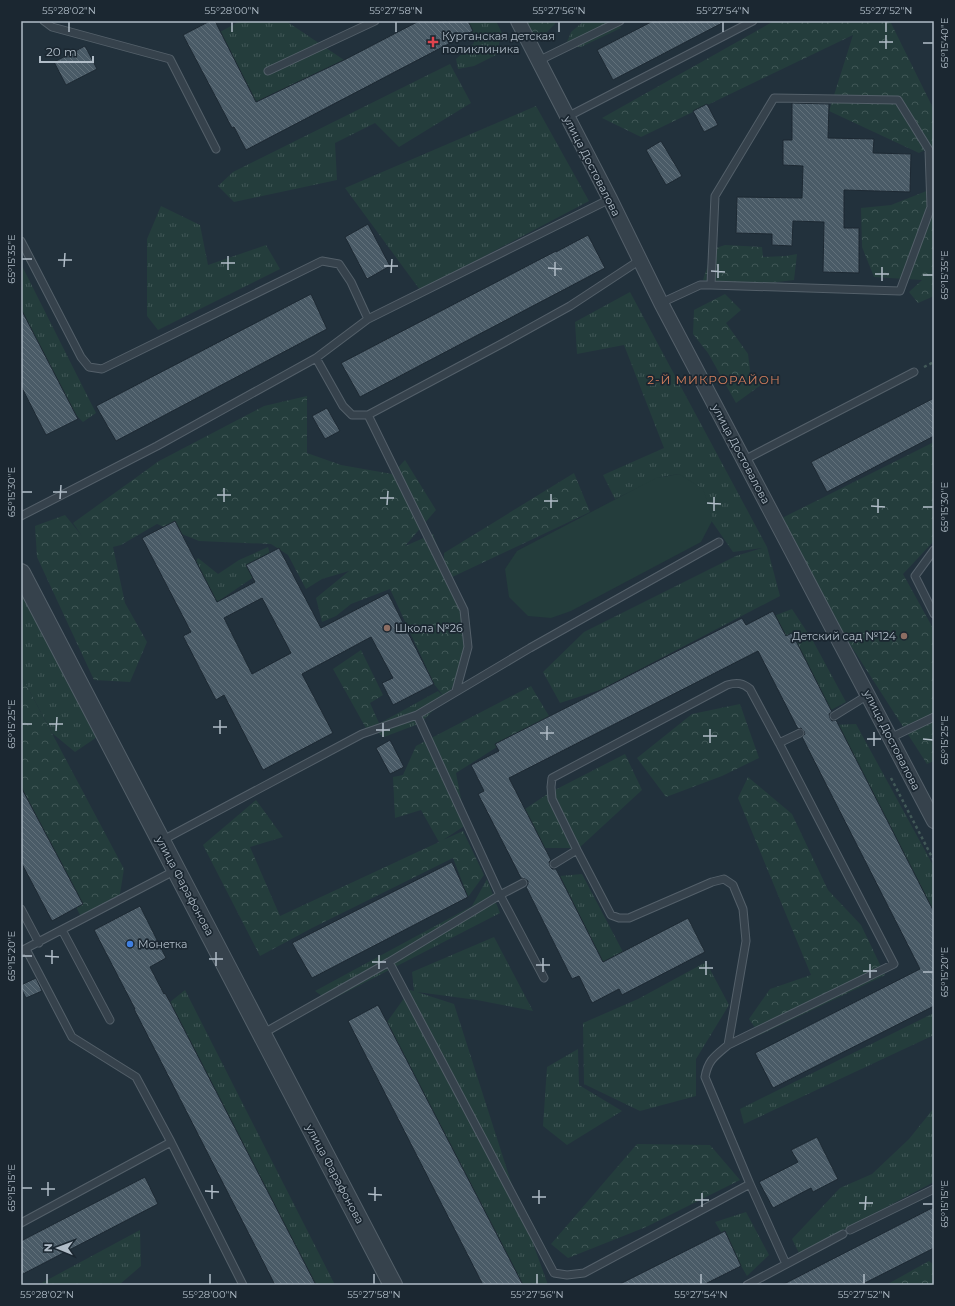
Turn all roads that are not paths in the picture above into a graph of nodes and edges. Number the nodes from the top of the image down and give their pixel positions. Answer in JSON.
{"nodes":[{"id":1,"x":44,"y":21,"type":"edge"},
{"id":2,"x":375,"y":21,"type":"edge"},
{"id":3,"x":518,"y":21,"type":"edge"},
{"id":4,"x":620,"y":21,"type":"edge"},
{"id":5,"x":753,"y":21,"type":"edge"},
{"id":6,"x":538,"y":61,"type":"junction"},
{"id":7,"x":268,"y":70,"type":"dead end"},
{"id":8,"x":567,"y":117,"type":"junction"},
{"id":9,"x":216,"y":149,"type":"dead end"},
{"id":10,"x":610,"y":199,"type":"junction"},
{"id":11,"x":21,"y":240,"type":"edge"},
{"id":12,"x":640,"y":260,"type":"junction"},
{"id":13,"x":711,"y":285,"type":"junction"},
{"id":14,"x":661,"y":303,"type":"junction"},
{"id":15,"x":368,"y":319,"type":"junction"},
{"id":16,"x":316,"y":358,"type":"junction"},
{"id":17,"x":914,"y":372,"type":"dead end"},
{"id":18,"x":368,"y":414,"type":"junction"},
{"id":19,"x":744,"y":460,"type":"junction"},
{"id":20,"x":21,"y":516,"type":"edge"},
{"id":21,"x":719,"y":542,"type":"dead end"},
{"id":22,"x":934,"y":550,"type":"edge"},
{"id":23,"x":21,"y":573,"type":"edge"},
{"id":24,"x":934,"y":614,"type":"edge"},
{"id":25,"x":456,"y":691,"type":"junction"},
{"id":26,"x":868,"y":695,"type":"junction"},
{"id":27,"x":417,"y":715,"type":"junction"},
{"id":28,"x":834,"y":716,"type":"dead end"},
{"id":29,"x":934,"y":717,"type":"edge"},
{"id":30,"x":800,"y":733,"type":"dead end"},
{"id":31,"x":890,"y":738,"type":"junction"},
{"id":32,"x":779,"y":743,"type":"junction"},
{"id":33,"x":934,"y":821,"type":"edge"},
{"id":34,"x":161,"y":842,"type":"junction"},
{"id":35,"x":577,"y":850,"type":"junction"},
{"id":36,"x":554,"y":864,"type":"dead end"},
{"id":37,"x":176,"y":870,"type":"junction"},
{"id":38,"x":523,"y":883,"type":"dead end"},
{"id":39,"x":500,"y":895,"type":"junction"},
{"id":40,"x":21,"y":909,"type":"edge"},
{"id":41,"x":62,"y":930,"type":"junction"},
{"id":42,"x":39,"y":943,"type":"junction"},
{"id":43,"x":24,"y":950,"type":"edge"},
{"id":44,"x":389,"y":962,"type":"junction"},
{"id":45,"x":544,"y":978,"type":"dead end"},
{"id":46,"x":110,"y":1020,"type":"dead end"},
{"id":47,"x":262,"y":1034,"type":"junction"},
{"id":48,"x":728,"y":1045,"type":"junction"},
{"id":49,"x":171,"y":1142,"type":"junction"},
{"id":50,"x":750,"y":1184,"type":"junction"},
{"id":51,"x":934,"y":1189,"type":"edge"},
{"id":52,"x":21,"y":1223,"type":"edge"},
{"id":53,"x":850,"y":1230,"type":"dead end"},
{"id":54,"x":842,"y":1234,"type":"dead end"},
{"id":55,"x":786,"y":1264,"type":"junction"},
{"id":56,"x":243,"y":1285,"type":"edge"},
{"id":57,"x":393,"y":1285,"type":"edge"},
{"id":58,"x":747,"y":1285,"type":"edge"}],
"edges":[{"from":1,"to":9,"type":"lane"},
{"from":2,"to":7,"type":"lane"},
{"from":3,"to":6,"type":"street","name":"улица Достовалова"},
{"from":4,"to":6,"type":"lane"},
{"from":5,"to":8,"type":"lane"},
{"from":6,"to":8,"type":"street","name":"улица Достовалова"},
{"from":8,"to":10,"type":"street","name":"улица Достовалова"},
{"from":10,"to":12,"type":"street","name":"улица Достовалова"},
{"from":10,"to":15,"type":"lane"},
{"from":11,"to":15,"type":"lane"},
{"from":12,"to":14,"type":"street","name":"улица Достовалова"},
{"from":12,"to":18,"type":"lane"},
{"from":13,"to":13,"type":"lane"},
{"from":13,"to":14,"type":"lane"},
{"from":14,"to":19,"type":"street","name":"улица Достовалова"},
{"from":15,"to":16,"type":"lane"},
{"from":16,"to":18,"type":"lane"},
{"from":16,"to":20,"type":"lane"},
{"from":17,"to":19,"type":"lane"},
{"from":18,"to":25,"type":"lane"},
{"from":19,"to":26,"type":"street","name":"улица Достовалова"},
{"from":21,"to":25,"type":"lane"},
{"from":22,"to":24,"type":"lane"},
{"from":23,"to":34,"type":"street","name":"улица Фарафонова"},
{"from":25,"to":27,"type":"lane"},
{"from":26,"to":28,"type":"lane"},
{"from":26,"to":31,"type":"street","name":"улица Достовалова"},
{"from":27,"to":34,"type":"lane"},
{"from":27,"to":39,"type":"lane"},
{"from":29,"to":31,"type":"lane"},
{"from":30,"to":32,"type":"lane"},
{"from":31,"to":33,"type":"street","name":"улица Достовалова"},
{"from":32,"to":35,"type":"lane"},
{"from":32,"to":48,"type":"lane"},
{"from":34,"to":37,"type":"street","name":"улица Фарафонова"},
{"from":35,"to":36,"type":"lane"},
{"from":35,"to":48,"type":"lane"},
{"from":37,"to":41,"type":"lane"},
{"from":37,"to":47,"type":"street","name":"улица Фарафонова"},
{"from":38,"to":39,"type":"lane"},
{"from":39,"to":44,"type":"lane"},
{"from":39,"to":45,"type":"lane"},
{"from":40,"to":42,"type":"lane"},
{"from":41,"to":42,"type":"lane"},
{"from":41,"to":46,"type":"lane"},
{"from":42,"to":43,"type":"lane"},
{"from":43,"to":49,"type":"lane"},
{"from":44,"to":47,"type":"lane"},
{"from":44,"to":50,"type":"lane"},
{"from":47,"to":57,"type":"street","name":"улица Фарафонова"},
{"from":48,"to":50,"type":"lane"},
{"from":49,"to":52,"type":"lane"},
{"from":49,"to":56,"type":"lane"},
{"from":50,"to":55,"type":"lane"},
{"from":51,"to":53,"type":"lane"},
{"from":54,"to":55,"type":"lane"},
{"from":55,"to":58,"type":"lane"}]}
